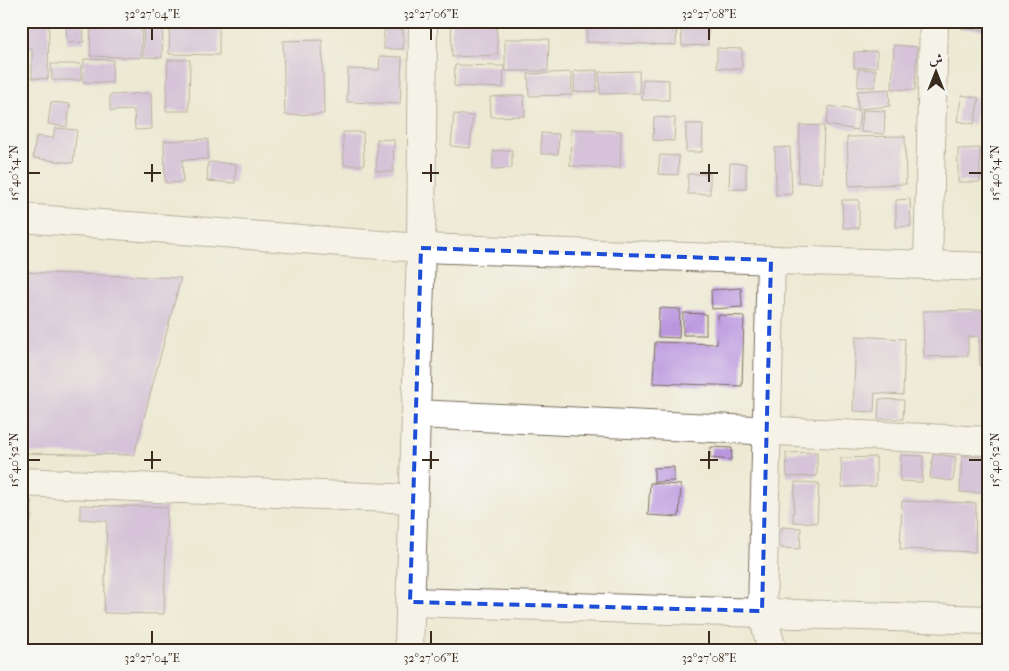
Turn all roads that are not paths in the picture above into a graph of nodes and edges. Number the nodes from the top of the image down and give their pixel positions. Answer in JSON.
{"nodes":[{"id":1,"x":423,"y":21,"type":"edge"},
{"id":2,"x":934,"y":21,"type":"edge"},
{"id":3,"x":21,"y":218,"type":"edge"},
{"id":4,"x":421,"y":248,"type":"junction"},
{"id":5,"x":771,"y":260,"type":"junction"},
{"id":6,"x":928,"y":265,"type":"junction"},
{"id":7,"x":988,"y":267,"type":"edge"},
{"id":8,"x":416,"y":414,"type":"junction"},
{"id":9,"x":767,"y":430,"type":"junction"},
{"id":10,"x":988,"y":441,"type":"edge"},
{"id":11,"x":21,"y":482,"type":"edge"},
{"id":12,"x":413,"y":499,"type":"junction"},
{"id":13,"x":410,"y":602,"type":"junction"},
{"id":14,"x":762,"y":612,"type":"junction"},
{"id":15,"x":988,"y":620,"type":"edge"},
{"id":16,"x":409,"y":650,"type":"edge"},
{"id":17,"x":772,"y":650,"type":"edge"}],
"edges":[{"from":1,"to":4,"type":"street"},
{"from":2,"to":6,"type":"street"},
{"from":3,"to":4,"type":"street"},
{"from":4,"to":5,"type":"street"},
{"from":4,"to":8,"type":"street"},
{"from":5,"to":6,"type":"street"},
{"from":5,"to":9,"type":"street"},
{"from":6,"to":7,"type":"street"},
{"from":8,"to":9,"type":"street"},
{"from":8,"to":12,"type":"street"},
{"from":9,"to":10,"type":"street"},
{"from":9,"to":14,"type":"street"},
{"from":11,"to":12,"type":"street"},
{"from":12,"to":13,"type":"street"},
{"from":13,"to":14,"type":"street"},
{"from":13,"to":16,"type":"street"},
{"from":14,"to":15,"type":"street"},
{"from":14,"to":17,"type":"street"}]}
